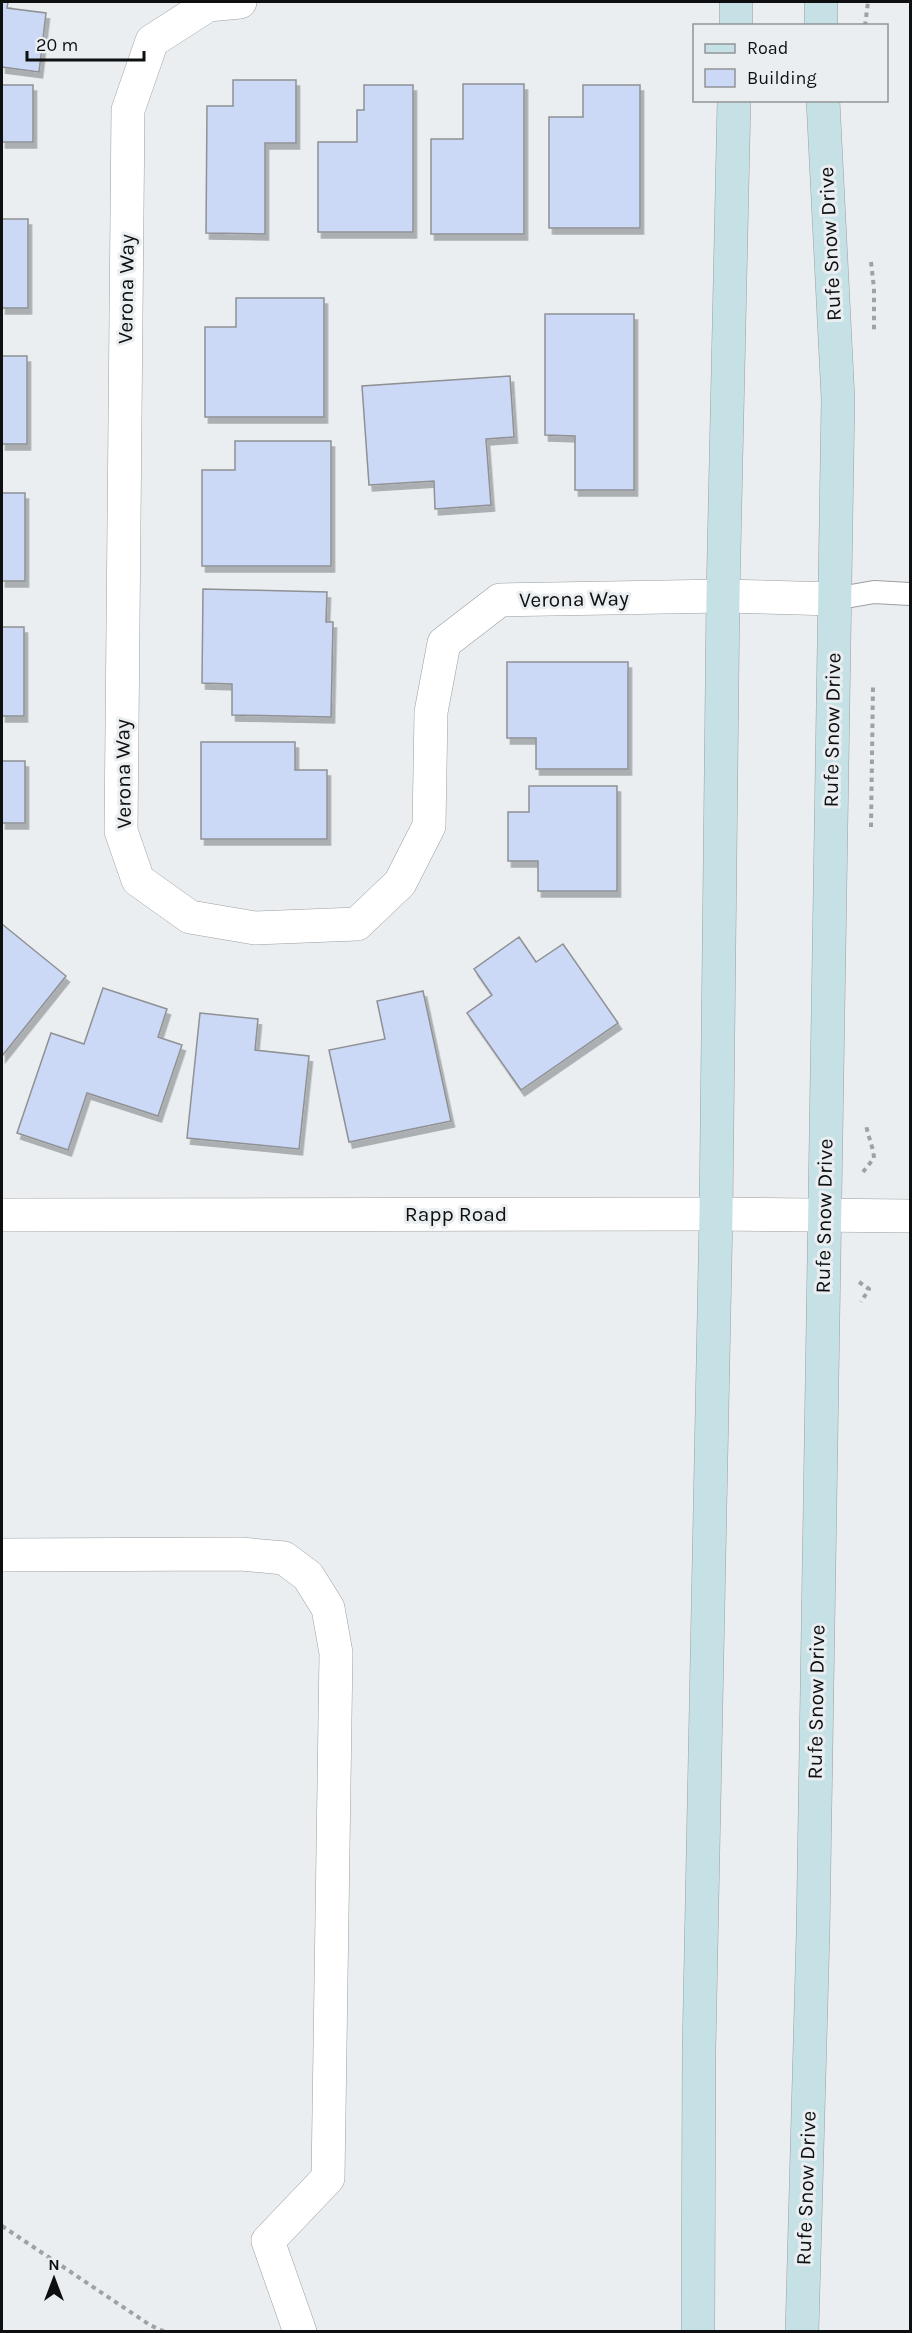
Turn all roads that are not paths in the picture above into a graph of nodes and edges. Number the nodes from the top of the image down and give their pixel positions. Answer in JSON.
{"nodes":[{"id":1,"x":240,"y":2,"type":"edge"},
{"id":2,"x":736,"y":2,"type":"edge"},
{"id":3,"x":806,"y":2,"type":"edge"},
{"id":4,"x":821,"y":2,"type":"edge"},
{"id":5,"x":736,"y":24,"type":"edge"},
{"id":6,"x":821,"y":24,"type":"edge"},
{"id":7,"x":734,"y":102,"type":"edge"},
{"id":8,"x":822,"y":102,"type":"edge"},
{"id":9,"x":910,"y":594,"type":"edge"},
{"id":10,"x":723,"y":596,"type":"junction"},
{"id":11,"x":834,"y":599,"type":"junction"},
{"id":12,"x":716,"y":1214,"type":"junction"},
{"id":13,"x":2,"y":1215,"type":"edge"},
{"id":14,"x":824,"y":1216,"type":"junction"},
{"id":15,"x":910,"y":1216,"type":"edge"},
{"id":16,"x":2,"y":1555,"type":"edge"},
{"id":17,"x":300,"y":2331,"type":"edge"},
{"id":18,"x":698,"y":2331,"type":"edge"},
{"id":19,"x":802,"y":2331,"type":"edge"}],
"edges":[{"from":1,"to":10,"type":"street","name":"Verona Way"},
{"from":2,"to":5,"type":"main road"},
{"from":3,"to":4,"type":"street"},
{"from":4,"to":6,"type":"main road"},
{"from":7,"to":10,"type":"main road"},
{"from":8,"to":11,"type":"main road","name":"Rufe Snow Drive"},
{"from":9,"to":11,"type":"lane"},
{"from":10,"to":11,"type":"street","name":"Verona Way"},
{"from":10,"to":12,"type":"main road"},
{"from":11,"to":14,"type":"main road","name":"Rufe Snow Drive"},
{"from":12,"to":13,"type":"street","name":"Rapp Road"},
{"from":12,"to":14,"type":"street","name":"Rapp Road"},
{"from":12,"to":18,"type":"main road"},
{"from":14,"to":15,"type":"street","name":"Rapp Road"},
{"from":14,"to":19,"type":"main road","name":"Rufe Snow Drive"},
{"from":16,"to":17,"type":"street"}]}
